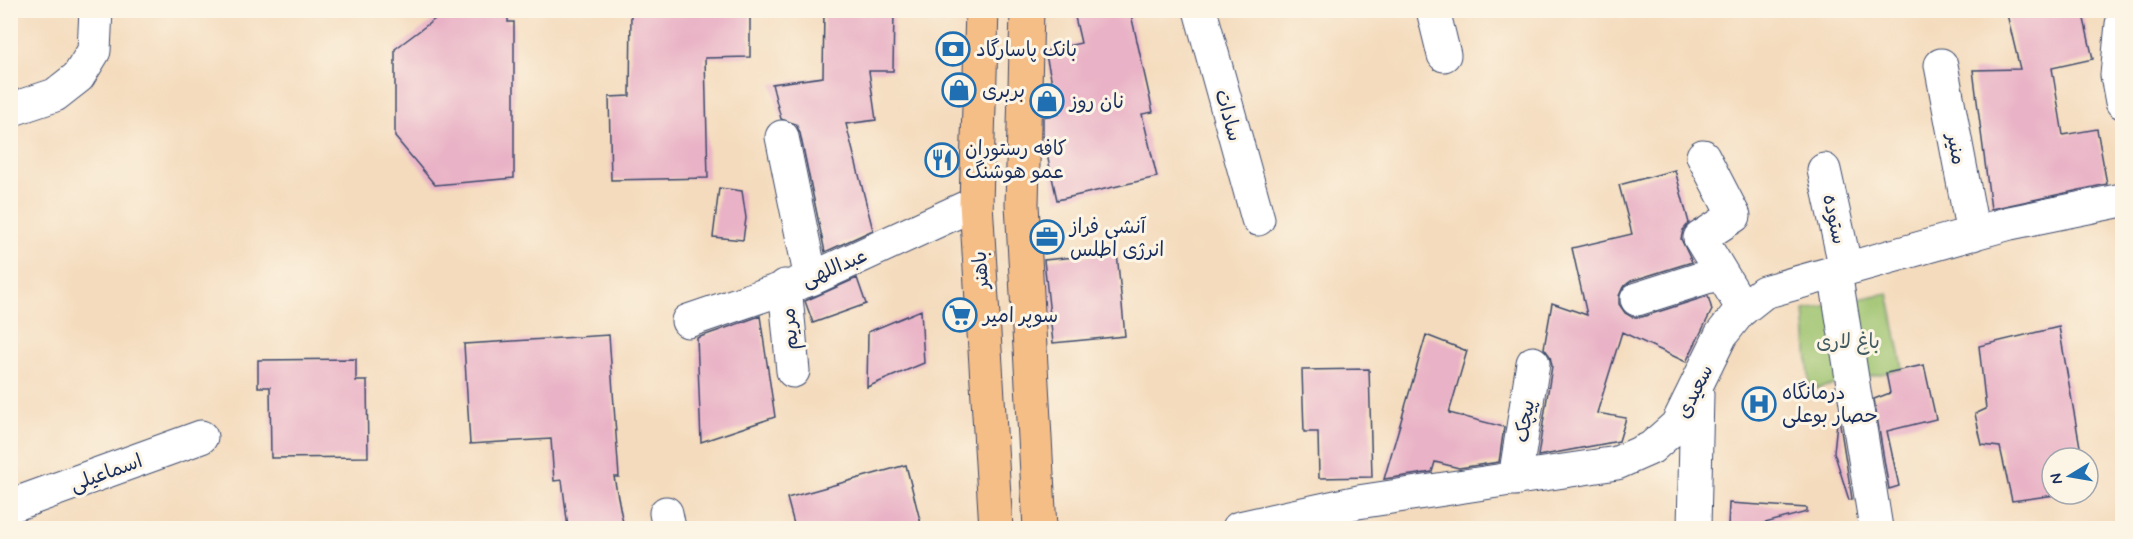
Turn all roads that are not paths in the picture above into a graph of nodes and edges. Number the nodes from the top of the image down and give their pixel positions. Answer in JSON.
{"nodes":[{"id":1,"x":96,"y":10,"type":"edge"},
{"id":2,"x":982,"y":10,"type":"edge"},
{"id":3,"x":1027,"y":10,"type":"edge"},
{"id":4,"x":1200,"y":10,"type":"edge"},
{"id":5,"x":1433,"y":10,"type":"edge"},
{"id":6,"x":2122,"y":24,"type":"edge"},
{"id":7,"x":1444,"y":55,"type":"dead end"},
{"id":8,"x":1941,"y":65,"type":"dead end"},
{"id":9,"x":2122,"y":102,"type":"edge"},
{"id":10,"x":10,"y":110,"type":"edge"},
{"id":11,"x":782,"y":137,"type":"dead end"},
{"id":12,"x":1702,"y":156,"type":"dead end"},
{"id":13,"x":1824,"y":170,"type":"dead end"},
{"id":14,"x":2122,"y":200,"type":"edge"},
{"id":15,"x":976,"y":203,"type":"junction"},
{"id":16,"x":1258,"y":219,"type":"dead end"},
{"id":17,"x":1973,"y":234,"type":"junction"},
{"id":18,"x":1840,"y":270,"type":"junction"},
{"id":19,"x":1719,"y":273,"type":"junction"},
{"id":20,"x":798,"y":282,"type":"junction"},
{"id":21,"x":1637,"y":298,"type":"dead end"},
{"id":22,"x":1743,"y":309,"type":"junction"},
{"id":23,"x":688,"y":321,"type":"dead end"},
{"id":24,"x":1533,"y":363,"type":"dead end"},
{"id":25,"x":793,"y":371,"type":"dead end"},
{"id":26,"x":1697,"y":389,"type":"junction"},
{"id":27,"x":201,"y":437,"type":"dead end"},
{"id":28,"x":1515,"y":479,"type":"junction"},
{"id":29,"x":10,"y":506,"type":"edge"},
{"id":30,"x":1360,"y":515,"type":"edge"},
{"id":31,"x":996,"y":528,"type":"edge"},
{"id":32,"x":1040,"y":528,"type":"edge"},
{"id":33,"x":1239,"y":528,"type":"edge"},
{"id":34,"x":1694,"y":528,"type":"edge"},
{"id":35,"x":1876,"y":528,"type":"edge"}],
"edges":[{"from":1,"to":10,"type":"street"},
{"from":2,"to":15,"type":"main road","name":"باهنر"},
{"from":3,"to":32,"type":"main road"},
{"from":4,"to":16,"type":"street","name":"سادات"},
{"from":5,"to":7,"type":"street"},
{"from":6,"to":9,"type":"street"},
{"from":8,"to":17,"type":"street","name":"منیر"},
{"from":11,"to":20,"type":"street","name":"مریم"},
{"from":12,"to":19,"type":"street"},
{"from":13,"to":18,"type":"street","name":"ستوده"},
{"from":14,"to":17,"type":"street","name":"سعیدی"},
{"from":15,"to":20,"type":"street","name":"عبداللهی"},
{"from":15,"to":31,"type":"main road","name":"باهنر"},
{"from":17,"to":18,"type":"street","name":"سعیدی"},
{"from":18,"to":22,"type":"street","name":"سعیدی"},
{"from":18,"to":35,"type":"street","name":"ستوده"},
{"from":19,"to":21,"type":"street"},
{"from":19,"to":22,"type":"street"},
{"from":20,"to":23,"type":"street","name":"عبداللهی"},
{"from":20,"to":25,"type":"street","name":"مریم"},
{"from":22,"to":26,"type":"street","name":"سعیدی"},
{"from":24,"to":28,"type":"street","name":"پیچک"},
{"from":26,"to":28,"type":"street","name":"سعیدی"},
{"from":26,"to":34,"type":"street"},
{"from":27,"to":29,"type":"street","name":"اسماعیلی"},
{"from":28,"to":30,"type":"street","name":"سعیدی"},
{"from":30,"to":33,"type":"street","name":"سعیدی"}]}
